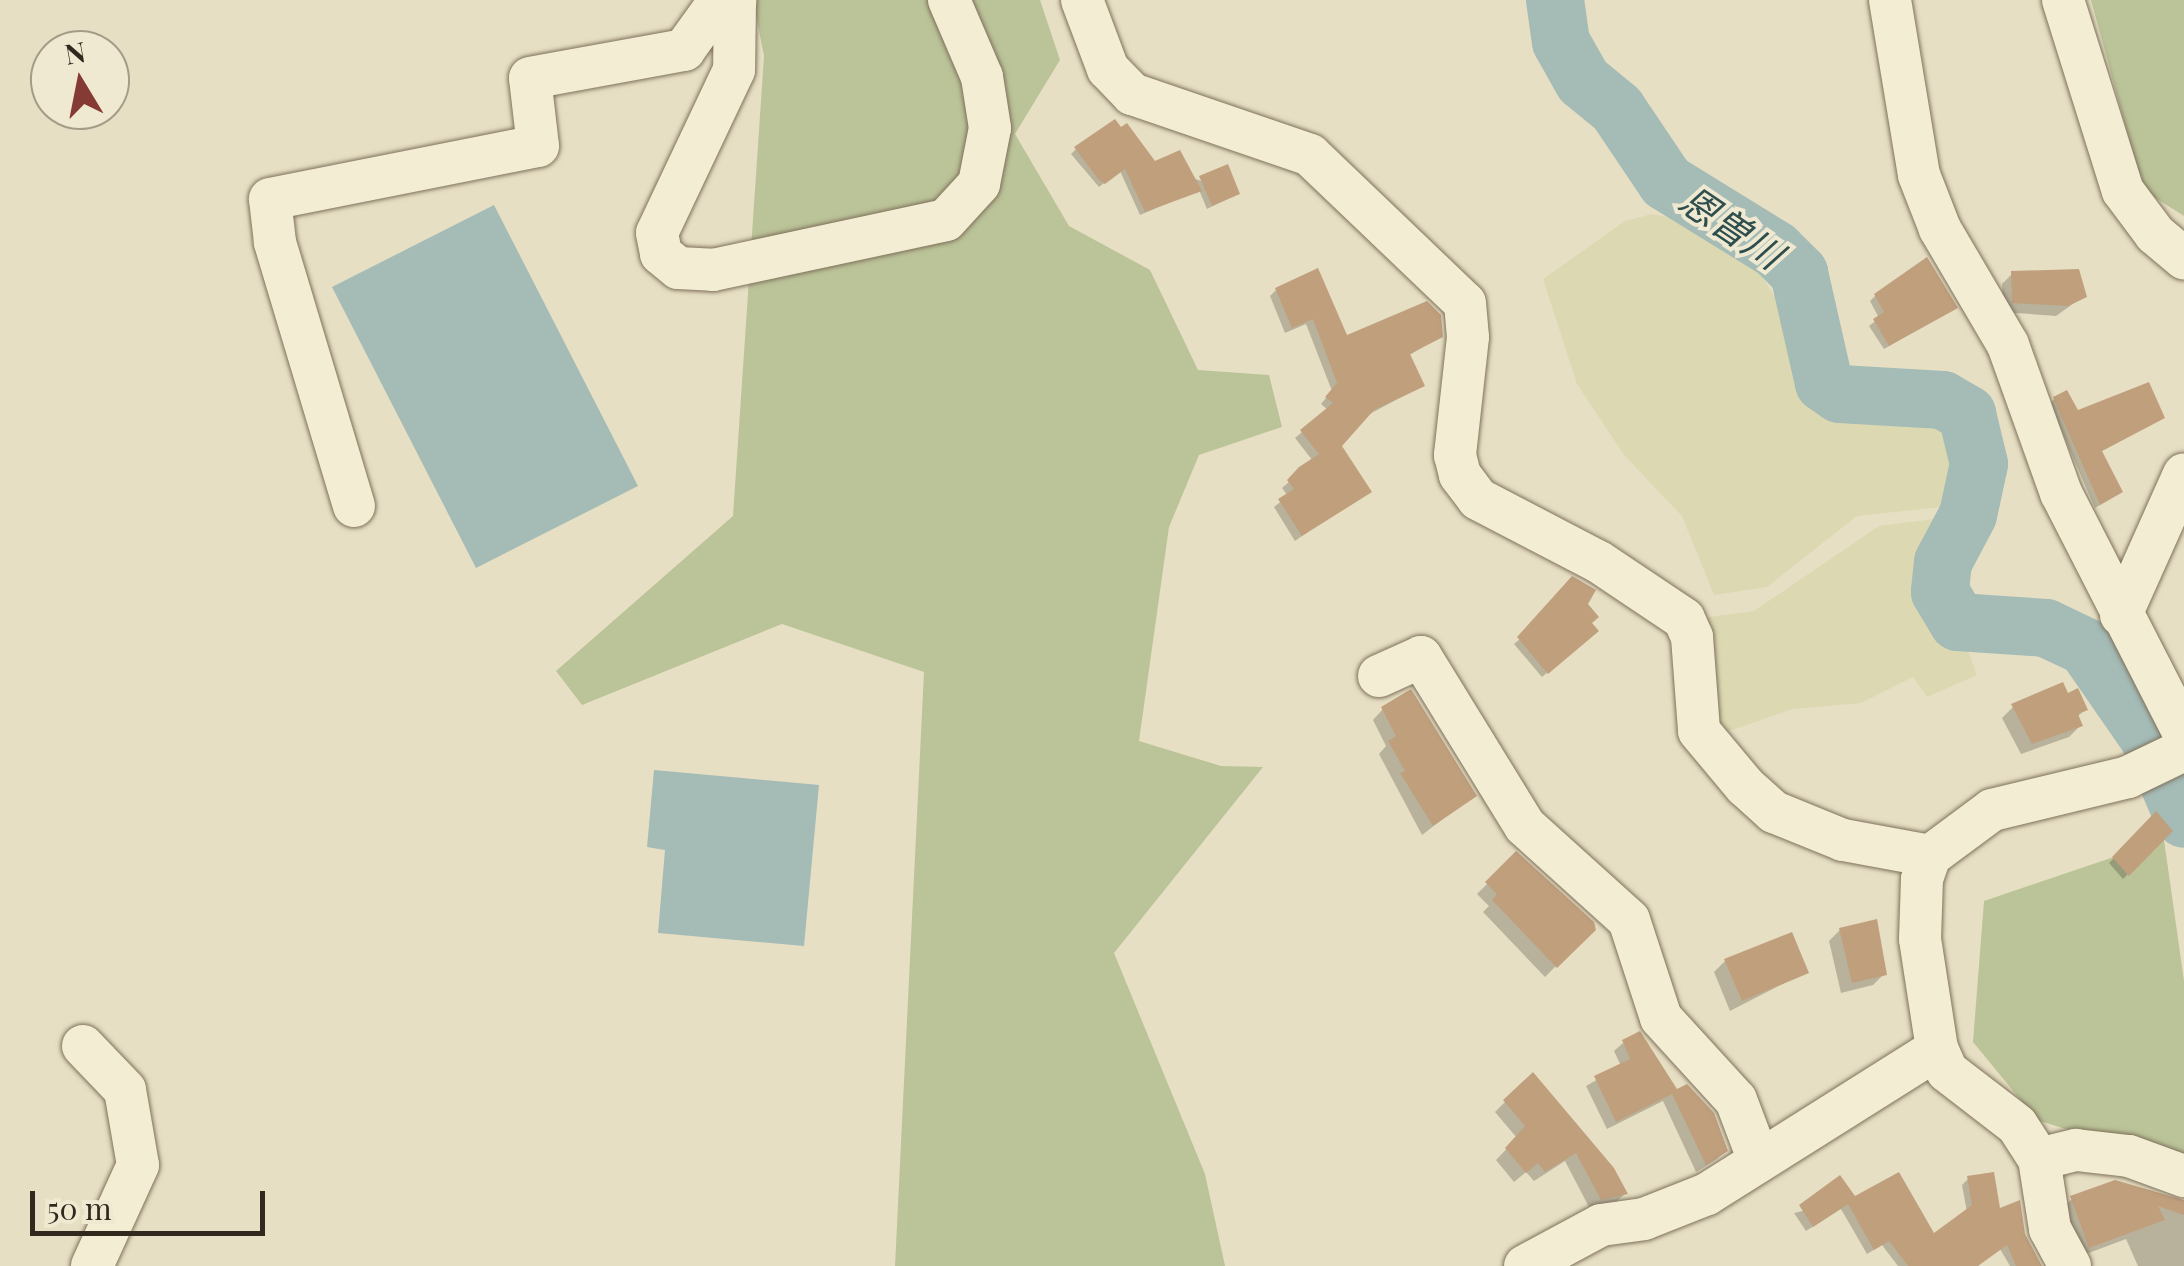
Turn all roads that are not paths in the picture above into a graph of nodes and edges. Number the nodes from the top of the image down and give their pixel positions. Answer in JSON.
{"nodes":[{"id":1,"x":949,"y":0,"type":"edge"},
{"id":2,"x":1082,"y":0,"type":"edge"},
{"id":3,"x":1890,"y":0,"type":"edge"},
{"id":4,"x":2063,"y":0,"type":"edge"},
{"id":5,"x":1891,"y":146,"type":"dead end"},
{"id":6,"x":1928,"y":200,"type":"junction"},
{"id":7,"x":2184,"y":258,"type":"edge"},
{"id":8,"x":2184,"y":474,"type":"edge"},
{"id":9,"x":354,"y":506,"type":"dead end"},
{"id":10,"x":2125,"y":606,"type":"junction"},
{"id":11,"x":2184,"y":673,"type":"edge"},
{"id":12,"x":1379,"y":676,"type":"dead end"},
{"id":13,"x":2173,"y":751,"type":"edge"},
{"id":14,"x":1930,"y":856,"type":"junction"},
{"id":15,"x":83,"y":1046,"type":"dead end"},
{"id":16,"x":1937,"y":1049,"type":"junction"},
{"id":17,"x":2039,"y":1158,"type":"junction"},
{"id":18,"x":1759,"y":1161,"type":"junction"},
{"id":19,"x":2184,"y":1176,"type":"edge"},
{"id":20,"x":92,"y":1266,"type":"edge"},
{"id":21,"x":1525,"y":1266,"type":"edge"},
{"id":22,"x":2070,"y":1266,"type":"edge"}],
"edges":[{"from":1,"to":9,"type":"street"},
{"from":2,"to":14,"type":"street"},
{"from":3,"to":6,"type":"street"},
{"from":4,"to":7,"type":"street"},
{"from":5,"to":6,"type":"street"},
{"from":6,"to":10,"type":"street"},
{"from":8,"to":10,"type":"street"},
{"from":10,"to":11,"type":"street"},
{"from":10,"to":13,"type":"street"},
{"from":12,"to":18,"type":"street"},
{"from":13,"to":14,"type":"street"},
{"from":14,"to":16,"type":"street"},
{"from":15,"to":20,"type":"street"},
{"from":16,"to":17,"type":"street"},
{"from":16,"to":18,"type":"street"},
{"from":17,"to":19,"type":"street"},
{"from":17,"to":22,"type":"street"},
{"from":18,"to":21,"type":"street"}]}
